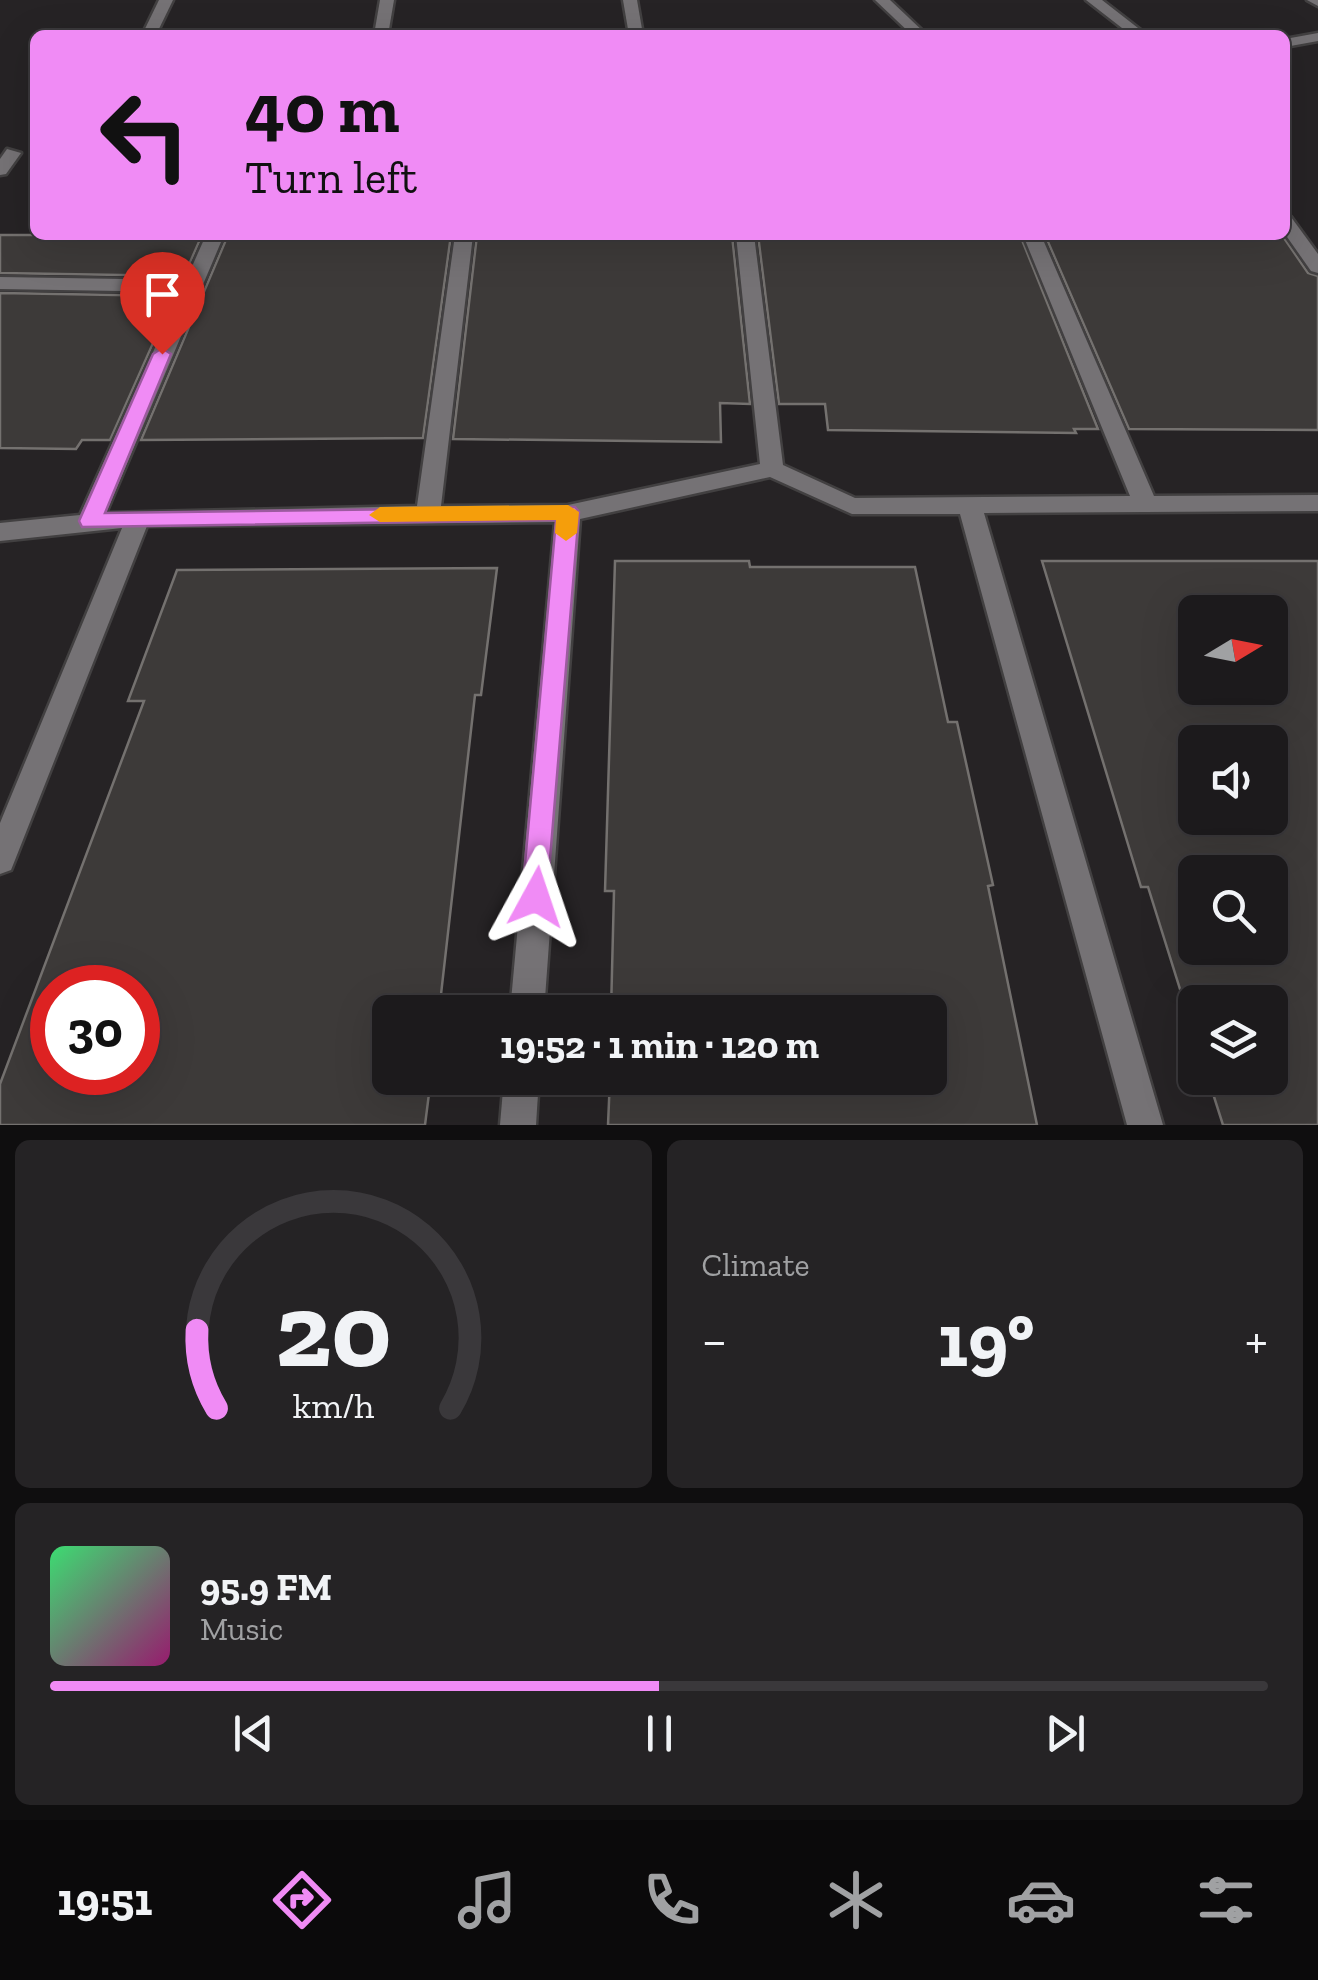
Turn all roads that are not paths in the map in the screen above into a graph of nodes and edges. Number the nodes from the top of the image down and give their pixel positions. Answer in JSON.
{"nodes":[{"id":1,"x":166,"y":0,"type":"edge"},
{"id":2,"x":387,"y":0,"type":"edge"},
{"id":3,"x":630,"y":0,"type":"edge"},
{"id":4,"x":882,"y":0,"type":"edge"},
{"id":5,"x":1094,"y":0,"type":"edge"},
{"id":6,"x":151,"y":30,"type":"edge"},
{"id":7,"x":382,"y":30,"type":"edge"},
{"id":8,"x":635,"y":30,"type":"edge"},
{"id":9,"x":915,"y":30,"type":"edge"},
{"id":10,"x":1133,"y":30,"type":"edge"},
{"id":11,"x":1318,"y":37,"type":"edge"},
{"id":12,"x":1290,"y":41,"type":"edge"},
{"id":13,"x":13,"y":153,"type":"dead end"},
{"id":14,"x":0,"y":170,"type":"edge"},
{"id":15,"x":1290,"y":229,"type":"edge"},
{"id":16,"x":213,"y":240,"type":"edge"},
{"id":17,"x":463,"y":240,"type":"edge"},
{"id":18,"x":747,"y":240,"type":"edge"},
{"id":19,"x":1034,"y":240,"type":"edge"},
{"id":20,"x":1318,"y":267,"type":"edge"},
{"id":21,"x":0,"y":283,"type":"edge"},
{"id":22,"x":190,"y":286,"type":"junction"},
{"id":23,"x":772,"y":470,"type":"junction"},
{"id":24,"x":1318,"y":503,"type":"edge"},
{"id":25,"x":970,"y":506,"type":"junction"},
{"id":26,"x":1146,"y":506,"type":"junction"},
{"id":27,"x":568,"y":512,"type":"junction"},
{"id":28,"x":428,"y":514,"type":"junction"},
{"id":29,"x":138,"y":518,"type":"junction"},
{"id":30,"x":90,"y":521,"type":"junction"},
{"id":31,"x":0,"y":532,"type":"edge"},
{"id":32,"x":0,"y":860,"type":"edge"},
{"id":33,"x":528,"y":995,"type":"edge"},
{"id":34,"x":521,"y":1095,"type":"edge"},
{"id":35,"x":518,"y":1125,"type":"edge"},
{"id":36,"x":1146,"y":1125,"type":"edge"}],
"edges":[{"from":1,"to":6,"type":"street"},
{"from":2,"to":7,"type":"street"},
{"from":3,"to":8,"type":"street"},
{"from":4,"to":9,"type":"street"},
{"from":5,"to":10,"type":"street"},
{"from":11,"to":12,"type":"street"},
{"from":13,"to":14,"type":"street"},
{"from":15,"to":20,"type":"street"},
{"from":16,"to":22,"type":"street"},
{"from":17,"to":28,"type":"street"},
{"from":18,"to":23,"type":"street"},
{"from":19,"to":26,"type":"street"},
{"from":21,"to":22,"type":"street"},
{"from":22,"to":30,"type":"street"},
{"from":23,"to":25,"type":"street"},
{"from":23,"to":27,"type":"street"},
{"from":24,"to":26,"type":"street"},
{"from":25,"to":26,"type":"street"},
{"from":25,"to":36,"type":"street"},
{"from":27,"to":28,"type":"street"},
{"from":27,"to":33,"type":"street"},
{"from":28,"to":29,"type":"street"},
{"from":29,"to":30,"type":"street"},
{"from":29,"to":32,"type":"street"},
{"from":30,"to":31,"type":"street"},
{"from":34,"to":35,"type":"street"}]}
